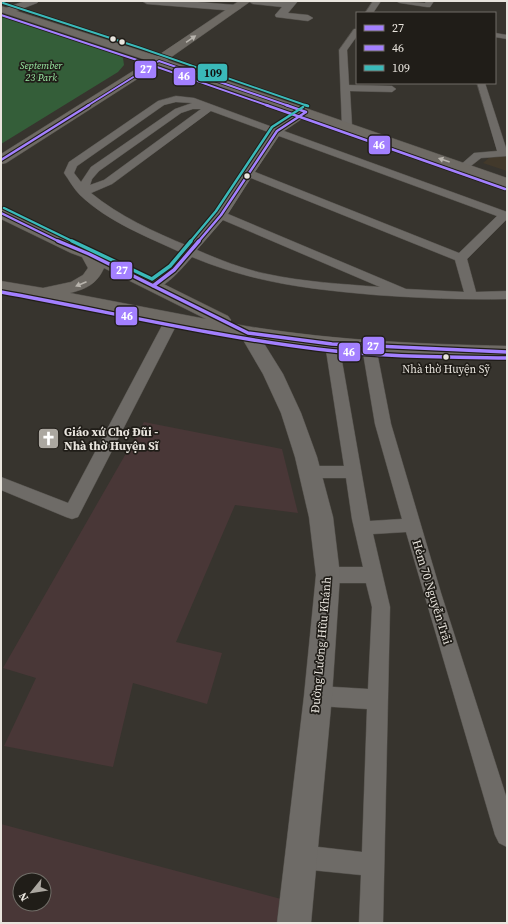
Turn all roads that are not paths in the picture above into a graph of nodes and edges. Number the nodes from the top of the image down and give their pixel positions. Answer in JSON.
{"nodes":[{"id":1,"x":34,"y":1,"type":"edge"},
{"id":2,"x":147,"y":1,"type":"edge"},
{"id":3,"x":246,"y":1,"type":"edge"},
{"id":4,"x":253,"y":1,"type":"edge"},
{"id":5,"x":377,"y":1,"type":"edge"},
{"id":6,"x":400,"y":1,"type":"edge"},
{"id":7,"x":430,"y":1,"type":"edge"},
{"id":8,"x":291,"y":3,"type":"edge"},
{"id":9,"x":236,"y":8,"type":"junction"},
{"id":10,"x":4,"y":10,"type":"edge"},
{"id":11,"x":370,"y":12,"type":"edge"},
{"id":12,"x":308,"y":18,"type":"dead end"},
{"id":13,"x":356,"y":31,"type":"edge"},
{"id":14,"x":496,"y":35,"type":"edge"},
{"id":15,"x":507,"y":37,"type":"edge"},
{"id":16,"x":159,"y":60,"type":"junction"},
{"id":17,"x":481,"y":84,"type":"edge"},
{"id":18,"x":345,"y":88,"type":"junction"},
{"id":19,"x":392,"y":89,"type":"edge"},
{"id":20,"x":210,"y":107,"type":"junction"},
{"id":21,"x":306,"y":112,"type":"junction"},
{"id":22,"x":347,"y":126,"type":"junction"},
{"id":23,"x":277,"y":131,"type":"junction"},
{"id":24,"x":505,"y":154,"type":"edge"},
{"id":25,"x":1,"y":160,"type":"edge"},
{"id":26,"x":463,"y":167,"type":"junction"},
{"id":27,"x":248,"y":173,"type":"junction"},
{"id":28,"x":507,"y":183,"type":"edge"},
{"id":29,"x":83,"y":192,"type":"junction"},
{"id":30,"x":1,"y":213,"type":"edge"},
{"id":31,"x":221,"y":215,"type":"junction"},
{"id":32,"x":506,"y":215,"type":"edge"},
{"id":33,"x":190,"y":251,"type":"junction"},
{"id":34,"x":89,"y":254,"type":"junction"},
{"id":35,"x":461,"y":258,"type":"junction"},
{"id":36,"x":1,"y":286,"type":"edge"},
{"id":37,"x":153,"y":286,"type":"junction"},
{"id":38,"x":41,"y":292,"type":"junction"},
{"id":39,"x":404,"y":293,"type":"junction"},
{"id":40,"x":507,"y":295,"type":"edge"},
{"id":41,"x":471,"y":296,"type":"junction"},
{"id":42,"x":173,"y":318,"type":"junction"},
{"id":43,"x":248,"y":333,"type":"junction"},
{"id":44,"x":332,"y":344,"type":"junction"},
{"id":45,"x":369,"y":347,"type":"junction"},
{"id":46,"x":507,"y":352,"type":"edge"},
{"id":47,"x":310,"y":472,"type":"junction"},
{"id":48,"x":354,"y":472,"type":"junction"},
{"id":49,"x":1,"y":483,"type":"edge"},
{"id":50,"x":412,"y":524,"type":"junction"},
{"id":51,"x":363,"y":528,"type":"junction"},
{"id":52,"x":328,"y":575,"type":"junction"},
{"id":53,"x":374,"y":575,"type":"junction"},
{"id":54,"x":318,"y":696,"type":"junction"},
{"id":55,"x":378,"y":700,"type":"junction"},
{"id":56,"x":507,"y":835,"type":"edge"},
{"id":57,"x":301,"y":858,"type":"junction"},
{"id":58,"x":373,"y":865,"type":"junction"},
{"id":59,"x":294,"y":923,"type":"edge"},
{"id":60,"x":372,"y":923,"type":"edge"}],
"edges":[{"from":1,"to":10,"type":"street"},
{"from":2,"to":9,"type":"street"},
{"from":3,"to":9,"type":"main road"},
{"from":4,"to":8,"type":"street"},
{"from":5,"to":11,"type":"lane"},
{"from":6,"to":7,"type":"lane"},
{"from":8,"to":12,"type":"street"},
{"from":16,"to":9,"type":"main road","one_way":true},
{"from":10,"to":16,"type":"main road"},
{"from":13,"to":18,"type":"lane"},
{"from":14,"to":15,"type":"lane"},
{"from":16,"to":21,"type":"main road"},
{"from":16,"to":25,"type":"main road"},
{"from":17,"to":24,"type":"lane"},
{"from":18,"to":19,"type":"lane"},
{"from":18,"to":22,"type":"lane"},
{"from":20,"to":23,"type":"lane"},
{"from":20,"to":29,"type":"lane"},
{"from":20,"to":29,"type":"lane"},
{"from":20,"to":29,"type":"lane"},
{"from":21,"to":22,"type":"main road"},
{"from":21,"to":23,"type":"lane"},
{"from":26,"to":22,"type":"main road","one_way":true},
{"from":23,"to":27,"type":"lane"},
{"from":23,"to":32,"type":"lane"},
{"from":24,"to":26,"type":"lane"},
{"from":26,"to":28,"type":"main road"},
{"from":27,"to":31,"type":"lane"},
{"from":27,"to":35,"type":"lane"},
{"from":29,"to":33,"type":"lane"},
{"from":30,"to":34,"type":"main road"},
{"from":31,"to":33,"type":"lane"},
{"from":31,"to":39,"type":"lane"},
{"from":32,"to":35,"type":"lane"},
{"from":33,"to":37,"type":"lane"},
{"from":33,"to":39,"type":"lane"},
{"from":34,"to":37,"type":"main road"},
{"from":34,"to":38,"type":"main road","one_way":true},
{"from":35,"to":41,"type":"lane"},
{"from":36,"to":38,"type":"main road"},
{"from":37,"to":43,"type":"main road"},
{"from":38,"to":42,"type":"main road"},
{"from":39,"to":41,"type":"lane"},
{"from":40,"to":41,"type":"lane"},
{"from":42,"to":43,"type":"main road"},
{"from":42,"to":49,"type":"lane"},
{"from":43,"to":44,"type":"main road"},
{"from":43,"to":47,"type":"street","name":"Đường Lương Hữu Khánh"},
{"from":44,"to":45,"type":"main road"},
{"from":44,"to":48,"type":"lane"},
{"from":45,"to":46,"type":"main road"},
{"from":45,"to":50,"type":"lane","name":"Hẻm 70 Nguyễn Trãi"},
{"from":47,"to":48,"type":"lane"},
{"from":47,"to":52,"type":"street","name":"Đường Lương Hữu Khánh"},
{"from":48,"to":51,"type":"lane"},
{"from":50,"to":51,"type":"lane"},
{"from":50,"to":56,"type":"lane","name":"Hẻm 70 Nguyễn Trãi"},
{"from":51,"to":53,"type":"lane"},
{"from":52,"to":53,"type":"lane"},
{"from":52,"to":54,"type":"street","name":"Đường Lương Hữu Khánh"},
{"from":53,"to":55,"type":"lane"},
{"from":54,"to":55,"type":"lane"},
{"from":54,"to":57,"type":"street","name":"Đường Lương Hữu Khánh"},
{"from":55,"to":58,"type":"lane"},
{"from":57,"to":58,"type":"lane"},
{"from":57,"to":59,"type":"street","name":"Đường Lương Hữu Khánh"},
{"from":58,"to":60,"type":"lane"}]}
